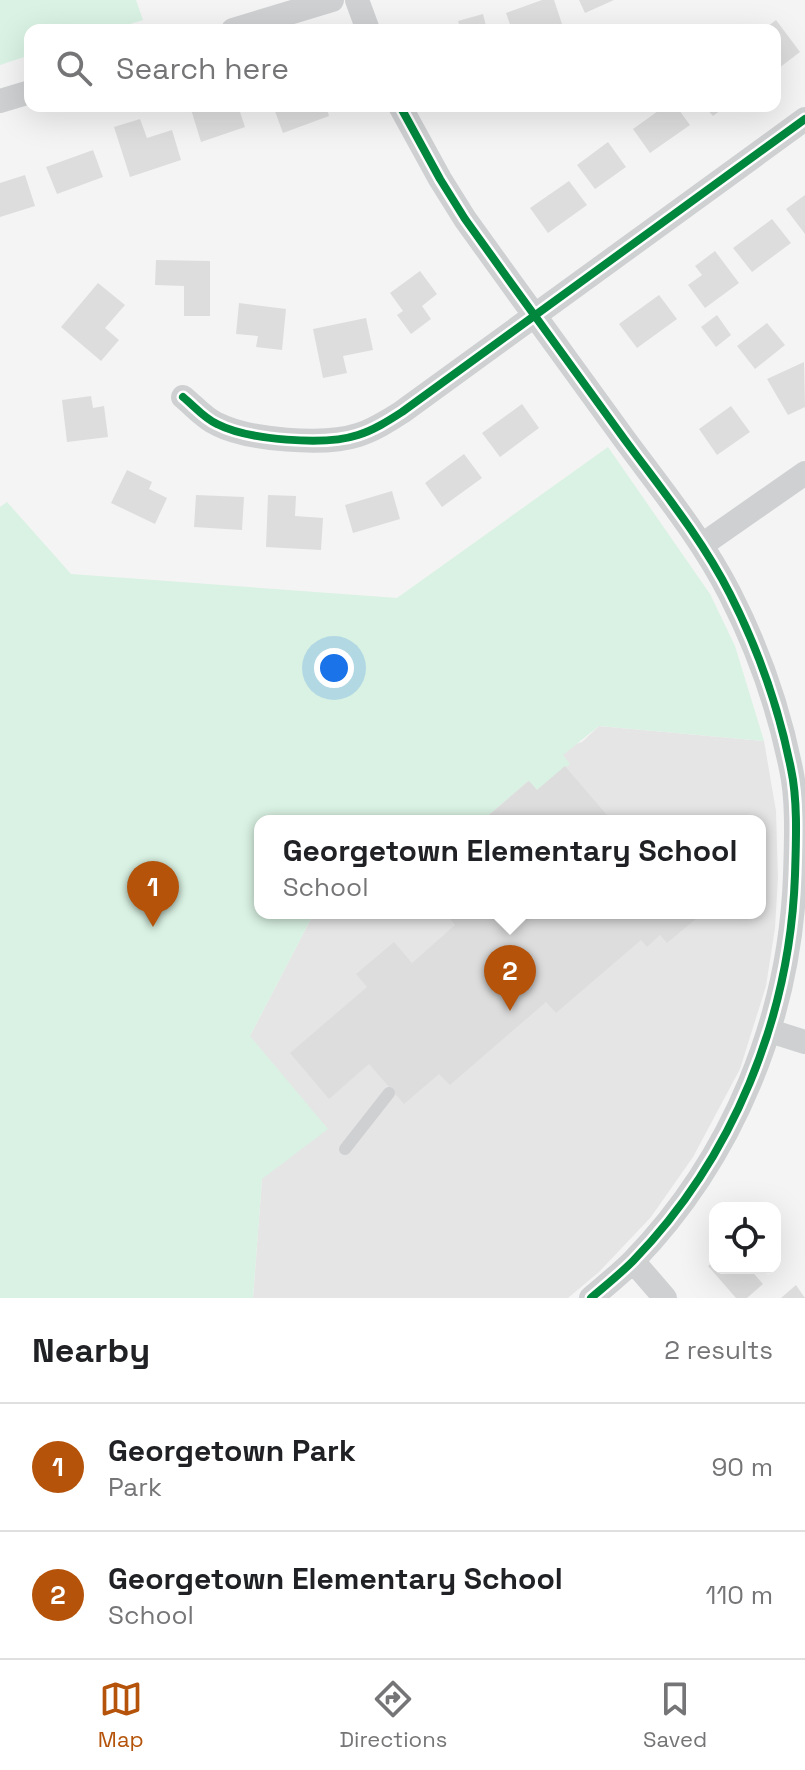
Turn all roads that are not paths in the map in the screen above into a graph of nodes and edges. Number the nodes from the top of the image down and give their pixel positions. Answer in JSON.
{"nodes":[{"id":1,"x":332,"y":0,"type":"edge"},
{"id":2,"x":357,"y":0,"type":"edge"},
{"id":3,"x":253,"y":24,"type":"edge"},
{"id":4,"x":366,"y":24,"type":"edge"},
{"id":5,"x":24,"y":94,"type":"edge"},
{"id":6,"x":0,"y":101,"type":"edge"},
{"id":7,"x":403,"y":112,"type":"edge"},
{"id":8,"x":805,"y":119,"type":"edge"},
{"id":9,"x":534,"y":316,"type":"junction"},
{"id":10,"x":183,"y":397,"type":"dead end"},
{"id":11,"x":805,"y":473,"type":"edge"},
{"id":12,"x":702,"y":545,"type":"junction"},
{"id":13,"x":799,"y":771,"type":"edge"},
{"id":14,"x":770,"y":1031,"type":"junction"},
{"id":15,"x":805,"y":1042,"type":"edge"},
{"id":16,"x":389,"y":1093,"type":"dead end"},
{"id":17,"x":345,"y":1149,"type":"dead end"},
{"id":18,"x":633,"y":1261,"type":"junction"},
{"id":19,"x":591,"y":1298,"type":"edge"},
{"id":20,"x":665,"y":1298,"type":"edge"}],
"edges":[{"from":1,"to":3,"type":"street"},
{"from":2,"to":4,"type":"street"},
{"from":5,"to":6,"type":"street"},
{"from":7,"to":9,"type":"street"},
{"from":8,"to":9,"type":"street"},
{"from":9,"to":10,"type":"street"},
{"from":9,"to":12,"type":"street"},
{"from":11,"to":12,"type":"street"},
{"from":12,"to":13,"type":"street"},
{"from":13,"to":14,"type":"street"},
{"from":14,"to":15,"type":"street"},
{"from":14,"to":18,"type":"street"},
{"from":16,"to":17,"type":"lane"},
{"from":18,"to":19,"type":"street"},
{"from":18,"to":20,"type":"street"}]}
